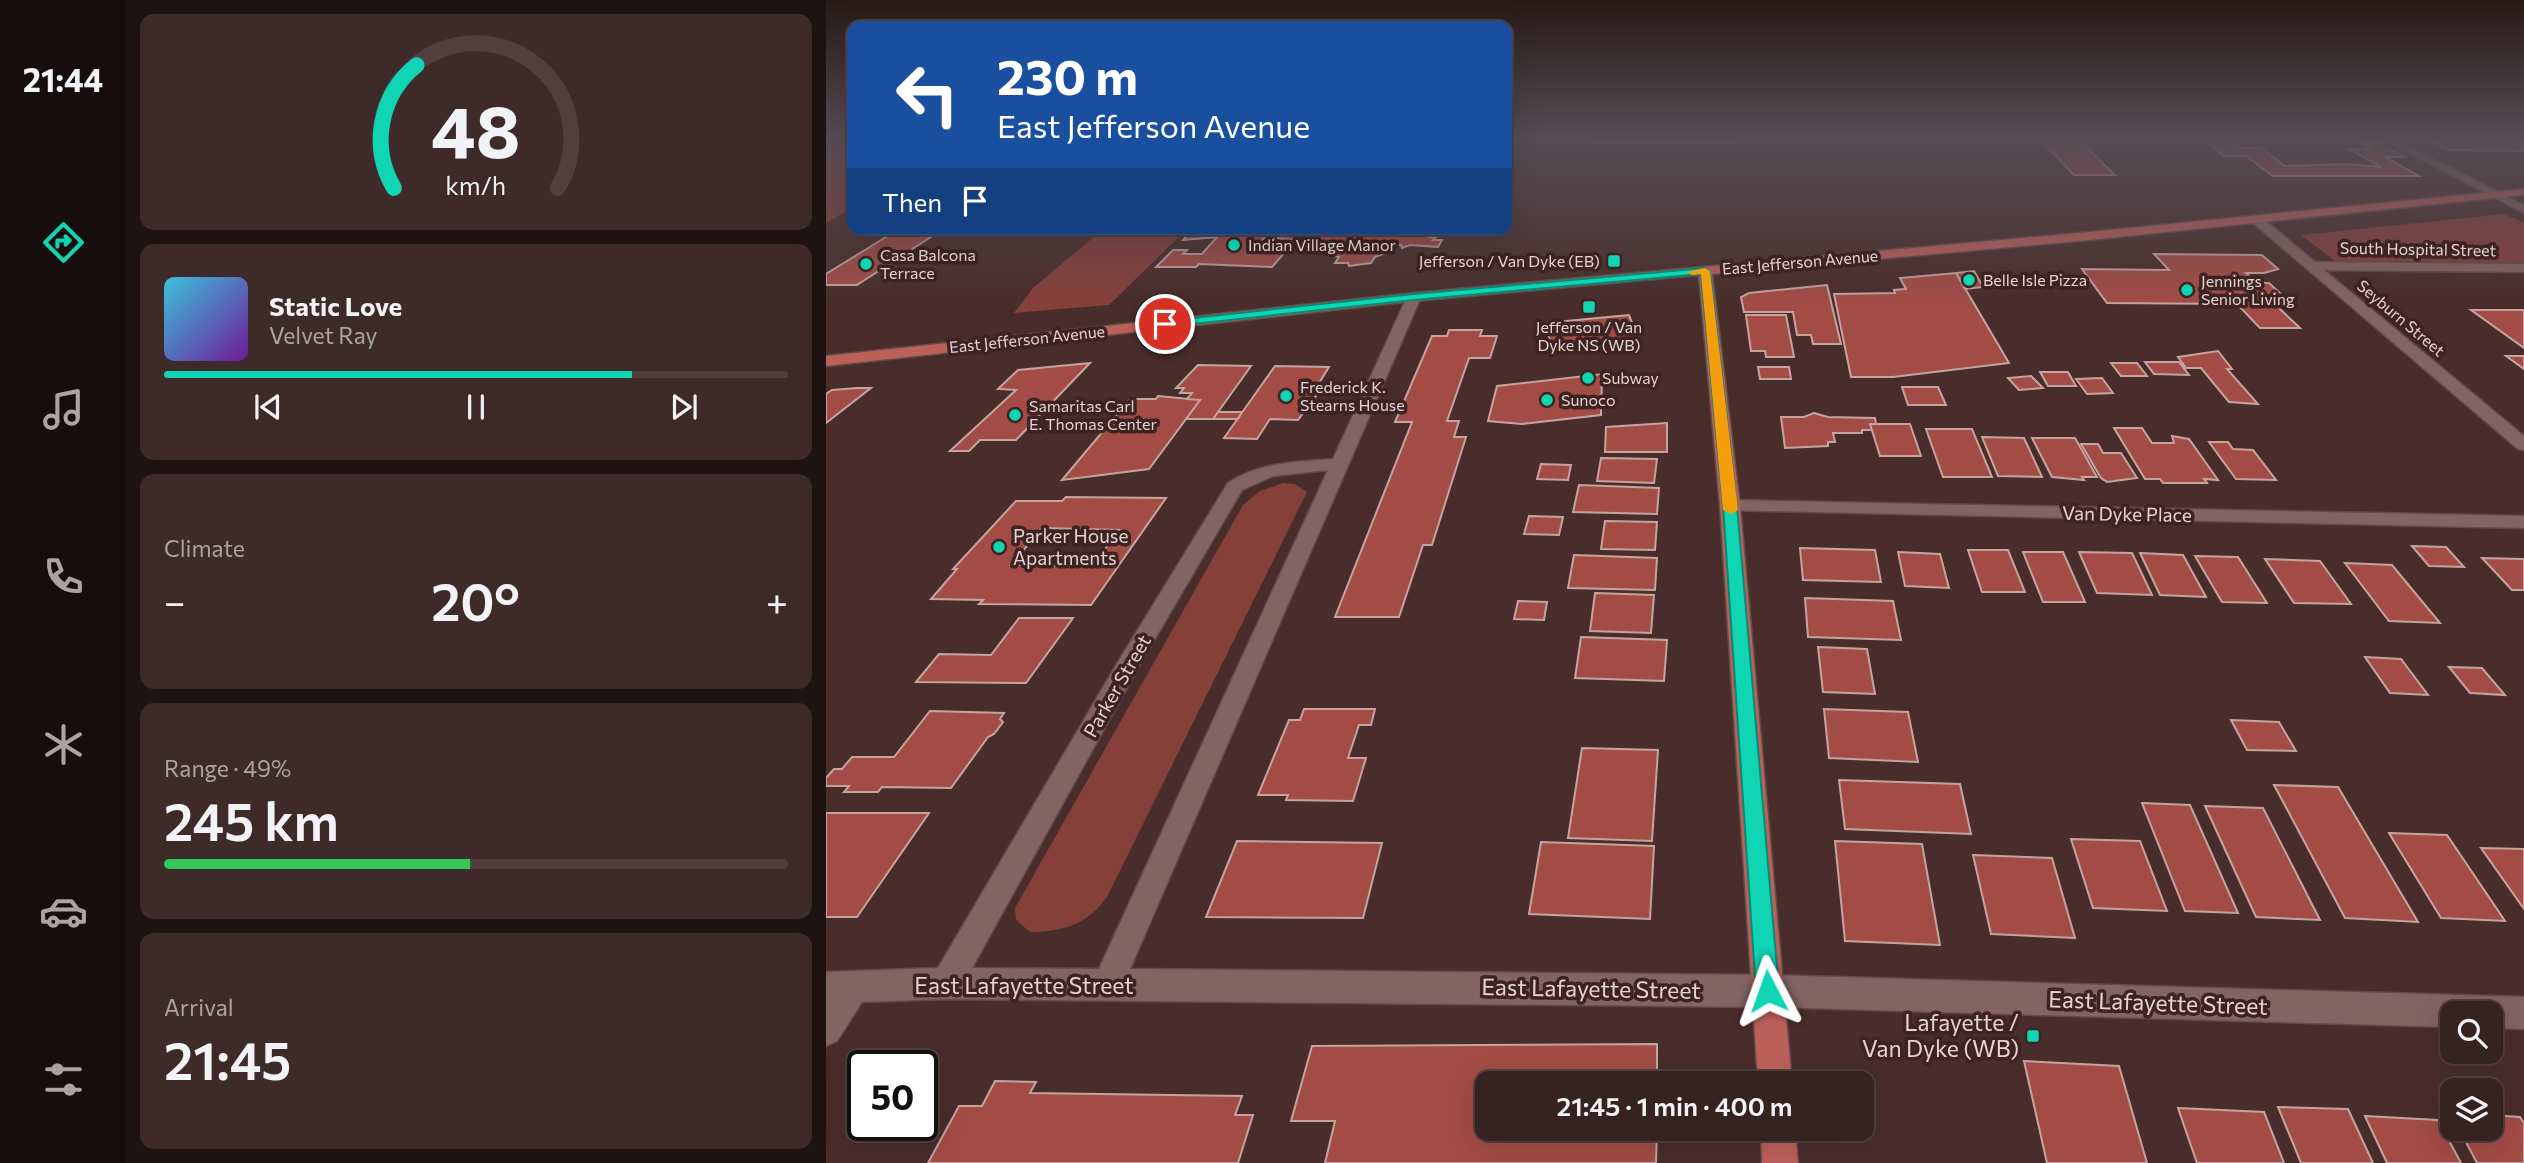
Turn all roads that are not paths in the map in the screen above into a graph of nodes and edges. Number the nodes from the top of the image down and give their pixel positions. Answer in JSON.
{"nodes":[{"id":1,"x":2493,"y":195,"type":"edge"},
{"id":2,"x":2496,"y":195,"type":"edge"},
{"id":3,"x":2524,"y":209,"type":"edge"},
{"id":4,"x":2256,"y":219,"type":"junction"},
{"id":5,"x":2312,"y":266,"type":"junction"},
{"id":6,"x":2524,"y":268,"type":"edge"},
{"id":7,"x":1705,"y":271,"type":"junction"},
{"id":8,"x":1414,"y":297,"type":"junction"},
{"id":9,"x":826,"y":361,"type":"edge"},
{"id":10,"x":2524,"y":445,"type":"edge"},
{"id":11,"x":1341,"y":464,"type":"junction"},
{"id":12,"x":1730,"y":506,"type":"junction"},
{"id":13,"x":2524,"y":522,"type":"edge"},
{"id":14,"x":947,"y":983,"type":"junction"},
{"id":15,"x":1107,"y":986,"type":"junction"},
{"id":16,"x":840,"y":987,"type":"edge"},
{"id":17,"x":1768,"y":991,"type":"junction"},
{"id":18,"x":2524,"y":1013,"type":"edge"},
{"id":19,"x":826,"y":1030,"type":"edge"},
{"id":20,"x":1773,"y":1071,"type":"edge"},
{"id":21,"x":1779,"y":1141,"type":"edge"},
{"id":22,"x":1780,"y":1163,"type":"edge"}],
"edges":[{"from":1,"to":4,"type":"main road","name":"East Jefferson Avenue"},
{"from":2,"to":3,"type":"street"},
{"from":4,"to":5,"type":"street","name":"Seyburn Street"},
{"from":4,"to":7,"type":"main road","name":"East Jefferson Avenue"},
{"from":5,"to":6,"type":"street","name":"South Hospital Street"},
{"from":5,"to":10,"type":"street","name":"Seyburn Street"},
{"from":7,"to":8,"type":"main road","name":"East Jefferson Avenue"},
{"from":7,"to":12,"type":"main road"},
{"from":8,"to":9,"type":"main road","name":"East Jefferson Avenue"},
{"from":8,"to":11,"type":"street"},
{"from":11,"to":14,"type":"street","name":"Parker Street"},
{"from":11,"to":15,"type":"street"},
{"from":12,"to":13,"type":"street","name":"Van Dyke Place"},
{"from":12,"to":17,"type":"main road"},
{"from":14,"to":15,"type":"street","name":"East Lafayette Street"},
{"from":14,"to":16,"type":"street","name":"East Lafayette Street"},
{"from":15,"to":17,"type":"street","name":"East Lafayette Street"},
{"from":16,"to":19,"type":"street"},
{"from":17,"to":18,"type":"street","name":"East Lafayette Street"},
{"from":17,"to":20,"type":"main road"},
{"from":21,"to":22,"type":"main road"}]}
